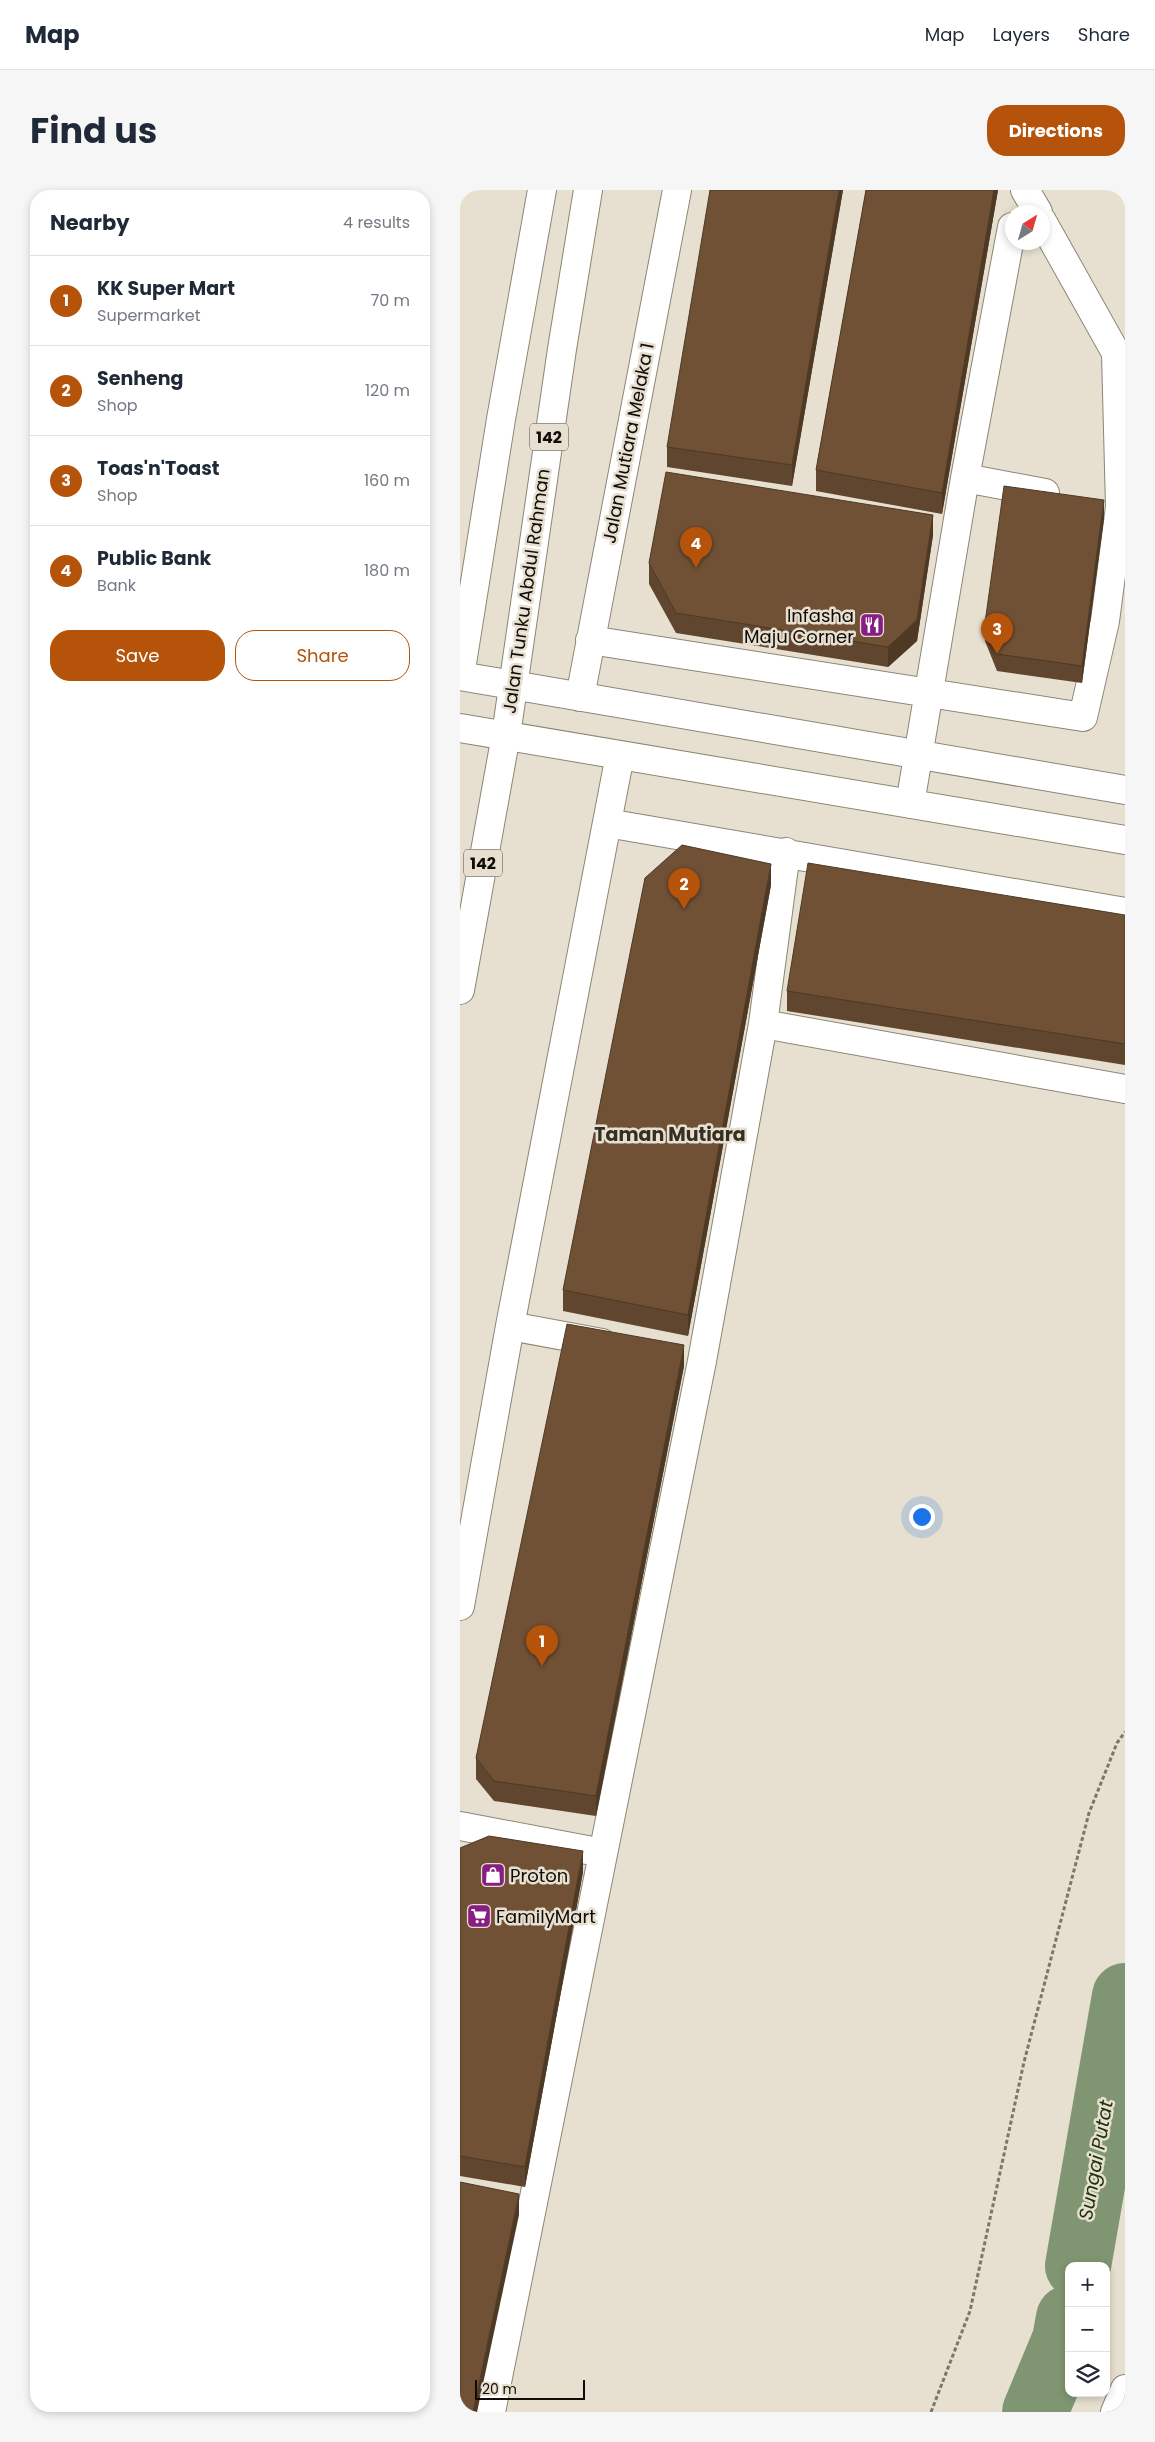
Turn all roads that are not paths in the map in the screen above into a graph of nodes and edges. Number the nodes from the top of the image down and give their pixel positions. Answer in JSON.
{"nodes":[{"id":1,"x":542,"y":190,"type":"edge"},
{"id":2,"x":588,"y":190,"type":"edge"},
{"id":3,"x":676,"y":190,"type":"edge"},
{"id":4,"x":1020,"y":190,"type":"edge"},
{"id":5,"x":1025,"y":190,"type":"edge"},
{"id":6,"x":1017,"y":205,"type":"edge"},
{"id":7,"x":1034,"y":205,"type":"edge"},
{"id":8,"x":1050,"y":235,"type":"edge"},
{"id":9,"x":1008,"y":250,"type":"edge"},
{"id":10,"x":965,"y":478,"type":"junction"},
{"id":11,"x":1120,"y":507,"type":"junction"},
{"id":12,"x":590,"y":640,"type":"junction"},
{"id":13,"x":460,"y":676,"type":"edge"},
{"id":14,"x":512,"y":685,"type":"junction"},
{"id":15,"x":929,"y":693,"type":"junction"},
{"id":16,"x":580,"y":696,"type":"junction"},
{"id":17,"x":460,"y":728,"type":"edge"},
{"id":18,"x":506,"y":736,"type":"junction"},
{"id":19,"x":918,"y":754,"type":"junction"},
{"id":20,"x":620,"y":755,"type":"junction"},
{"id":21,"x":1125,"y":790,"type":"edge"},
{"id":22,"x":910,"y":804,"type":"junction"},
{"id":23,"x":607,"y":823,"type":"junction"},
{"id":24,"x":1125,"y":840,"type":"edge"},
{"id":25,"x":786,"y":852,"type":"junction"},
{"id":26,"x":1125,"y":912,"type":"edge"},
{"id":27,"x":460,"y":990,"type":"edge"},
{"id":28,"x":763,"y":1024,"type":"junction"},
{"id":29,"x":1125,"y":1088,"type":"edge"},
{"id":30,"x":510,"y":1326,"type":"junction"},
{"id":31,"x":625,"y":1347,"type":"edge"},
{"id":32,"x":673,"y":1356,"type":"edge"},
{"id":33,"x":702,"y":1361,"type":"junction"},
{"id":34,"x":460,"y":1606,"type":"edge"},
{"id":35,"x":460,"y":1826,"type":"edge"},
{"id":36,"x":603,"y":1853,"type":"junction"},
{"id":37,"x":1125,"y":2390,"type":"edge"},
{"id":38,"x":491,"y":2412,"type":"edge"},
{"id":39,"x":1115,"y":2412,"type":"edge"}],
"edges":[{"from":1,"to":13,"type":"street"},
{"from":2,"to":14,"type":"street","name":"Jalan Tunku Abdul Rahman","number":"142"},
{"from":3,"to":12,"type":"street","name":"Jalan Mutiara Melaka 1"},
{"from":4,"to":6,"type":"street"},
{"from":5,"to":7,"type":"street"},
{"from":8,"to":11,"type":"street"},
{"from":9,"to":10,"type":"street"},
{"from":10,"to":11,"type":"street"},
{"from":10,"to":15,"type":"street"},
{"from":11,"to":15,"type":"street"},
{"from":12,"to":15,"type":"street"},
{"from":12,"to":16,"type":"street","name":"Jalan Mutiara Melaka 1"},
{"from":13,"to":14,"type":"street"},
{"from":14,"to":16,"type":"street"},
{"from":14,"to":18,"type":"street","name":"Jalan Tunku Abdul Rahman","number":"142"},
{"from":15,"to":19,"type":"street"},
{"from":16,"to":19,"type":"street"},
{"from":17,"to":18,"type":"street"},
{"from":18,"to":20,"type":"street"},
{"from":18,"to":27,"type":"street","name":"Jalan Tunku Abdul Rahman","number":"142"},
{"from":19,"to":21,"type":"street"},
{"from":19,"to":22,"type":"street"},
{"from":20,"to":22,"type":"street"},
{"from":20,"to":23,"type":"street"},
{"from":22,"to":24,"type":"street"},
{"from":23,"to":25,"type":"street"},
{"from":23,"to":30,"type":"street"},
{"from":25,"to":26,"type":"street"},
{"from":25,"to":28,"type":"street"},
{"from":28,"to":29,"type":"street"},
{"from":28,"to":33,"type":"street"},
{"from":30,"to":31,"type":"street"},
{"from":30,"to":34,"type":"street"},
{"from":32,"to":33,"type":"street"},
{"from":33,"to":36,"type":"street"},
{"from":35,"to":36,"type":"street"},
{"from":36,"to":38,"type":"street"},
{"from":37,"to":39,"type":"street"}]}
